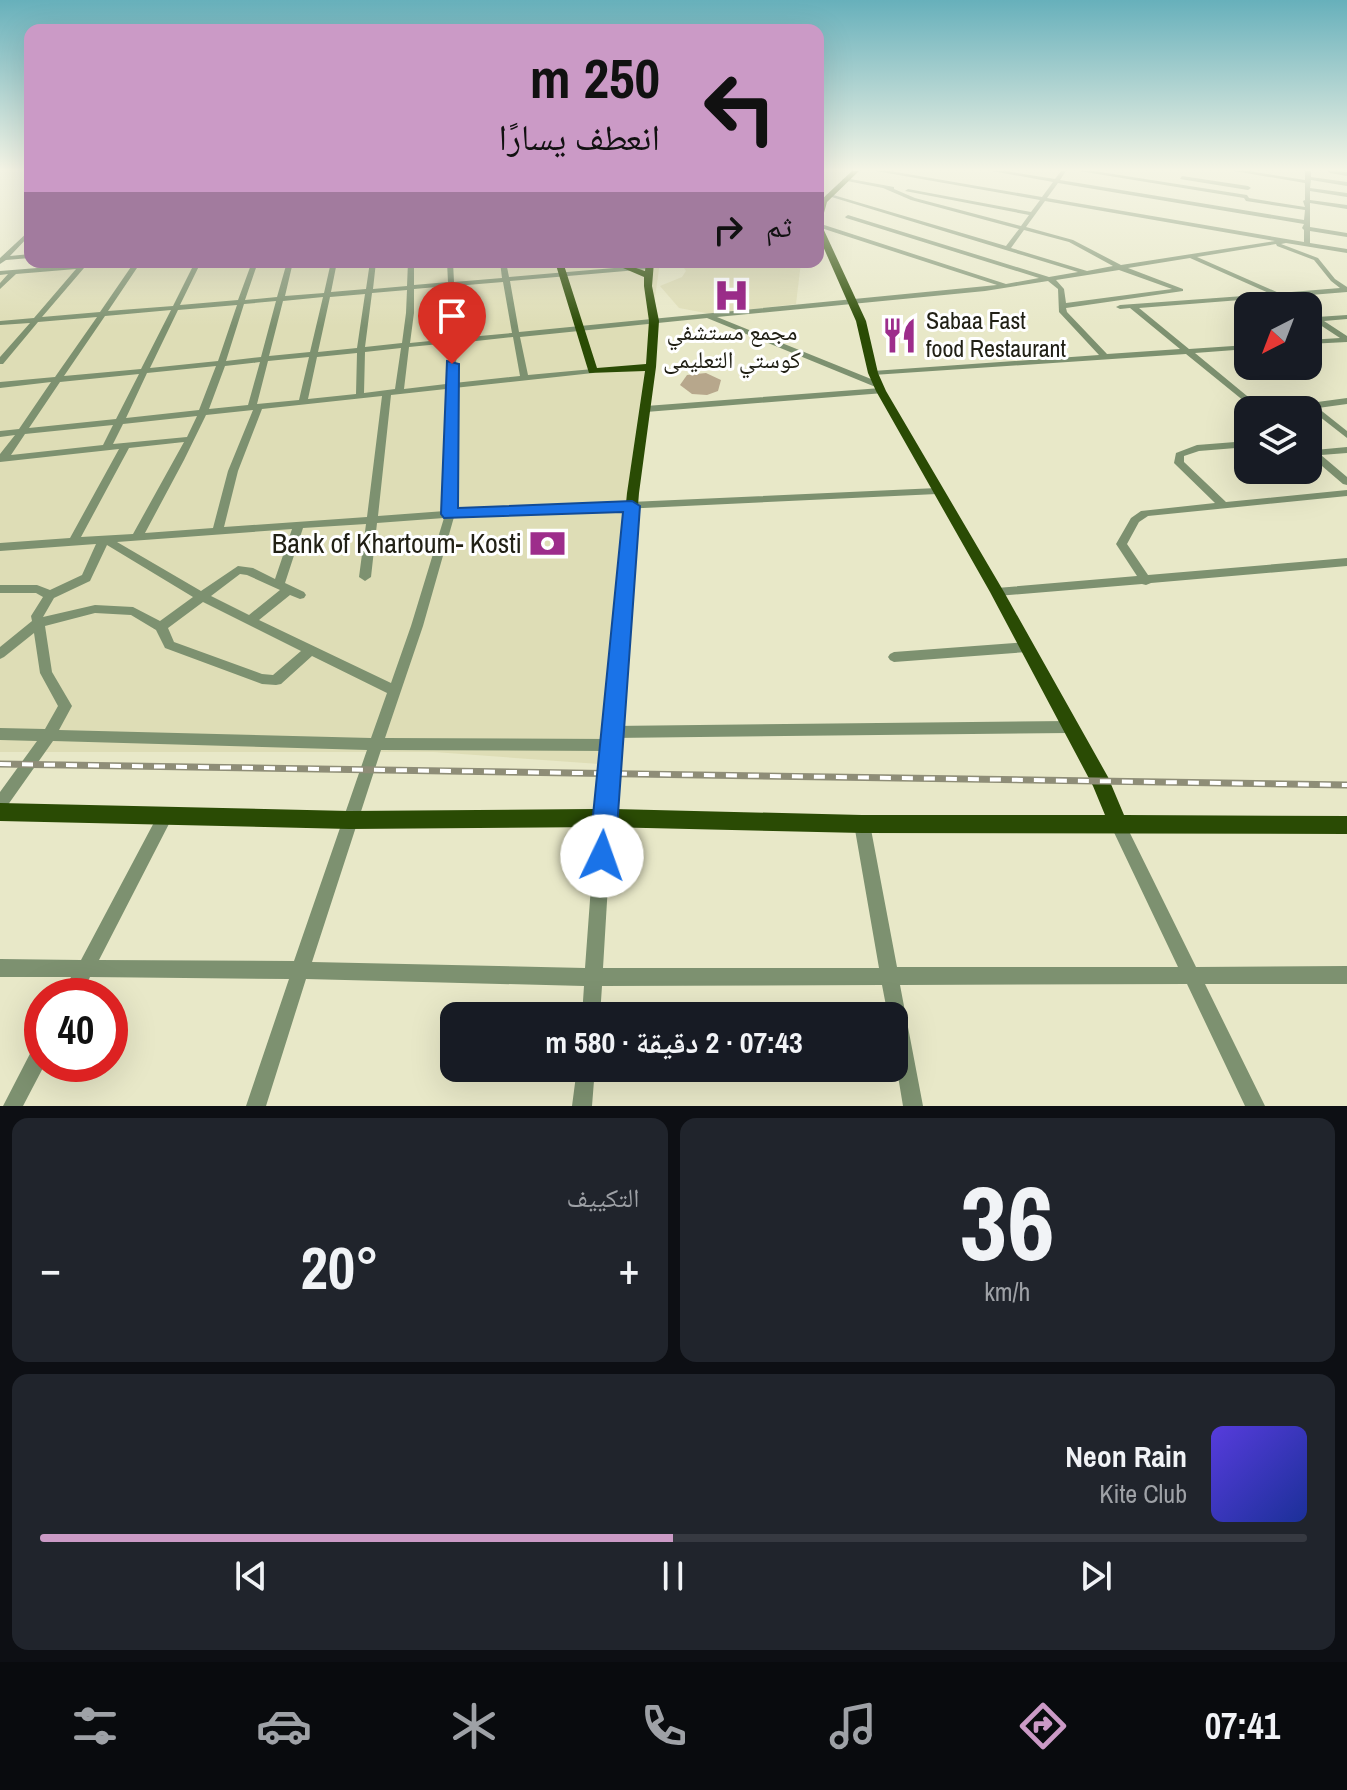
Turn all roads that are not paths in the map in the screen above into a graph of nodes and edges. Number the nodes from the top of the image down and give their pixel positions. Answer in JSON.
{"nodes":[{"id":1,"x":867,"y":223,"type":"edge"},
{"id":2,"x":921,"y":223,"type":"edge"},
{"id":3,"x":991,"y":223,"type":"edge"},
{"id":4,"x":1027,"y":223,"type":"edge"},
{"id":5,"x":1177,"y":223,"type":"edge"},
{"id":6,"x":1295,"y":223,"type":"edge"},
{"id":7,"x":1306,"y":225,"type":"junction"},
{"id":8,"x":824,"y":226,"type":"edge"},
{"id":9,"x":961,"y":227,"type":"dead end"},
{"id":10,"x":1022,"y":229,"type":"junction"},
{"id":11,"x":824,"y":232,"type":"edge"},
{"id":12,"x":951,"y":232,"type":"junction"},
{"id":13,"x":1347,"y":235,"type":"edge"},
{"id":14,"x":24,"y":238,"type":"edge"},
{"id":15,"x":1285,"y":241,"type":"junction"},
{"id":16,"x":932,"y":242,"type":"junction"},
{"id":17,"x":1273,"y":243,"type":"junction"},
{"id":18,"x":1307,"y":244,"type":"junction"},
{"id":19,"x":1330,"y":248,"type":"junction"},
{"id":20,"x":1007,"y":249,"type":"junction"},
{"id":21,"x":1347,"y":251,"type":"edge"},
{"id":22,"x":1021,"y":253,"type":"junction"},
{"id":23,"x":973,"y":255,"type":"junction"},
{"id":24,"x":1190,"y":257,"type":"junction"},
{"id":25,"x":1347,"y":258,"type":"edge"},
{"id":26,"x":24,"y":259,"type":"edge"},
{"id":27,"x":2,"y":260,"type":"edge"},
{"id":28,"x":1004,"y":265,"type":"junction"},
{"id":29,"x":24,"y":266,"type":"edge"},
{"id":30,"x":951,"y":267,"type":"junction"},
{"id":31,"x":51,"y":268,"type":"edge"},
{"id":32,"x":81,"y":268,"type":"edge"},
{"id":33,"x":133,"y":268,"type":"edge"},
{"id":34,"x":195,"y":268,"type":"edge"},
{"id":35,"x":253,"y":268,"type":"edge"},
{"id":36,"x":288,"y":268,"type":"edge"},
{"id":37,"x":333,"y":268,"type":"edge"},
{"id":38,"x":372,"y":268,"type":"edge"},
{"id":39,"x":411,"y":268,"type":"edge"},
{"id":40,"x":450,"y":268,"type":"edge"},
{"id":41,"x":504,"y":268,"type":"edge"},
{"id":42,"x":561,"y":268,"type":"edge"},
{"id":43,"x":633,"y":268,"type":"edge"},
{"id":44,"x":648,"y":268,"type":"edge"},
{"id":45,"x":1121,"y":268,"type":"junction"},
{"id":46,"x":625,"y":269,"type":"joint"},
{"id":47,"x":18,"y":272,"type":"junction"},
{"id":48,"x":0,"y":273,"type":"edge"},
{"id":49,"x":1090,"y":273,"type":"junction"},
{"id":50,"x":563,"y":274,"type":"junction"},
{"id":51,"x":506,"y":279,"type":"junction"},
{"id":52,"x":1052,"y":280,"type":"junction"},
{"id":53,"x":451,"y":283,"type":"junction"},
{"id":54,"x":0,"y":287,"type":"edge"},
{"id":55,"x":411,"y":287,"type":"junction"},
{"id":56,"x":1008,"y":287,"type":"junction"},
{"id":57,"x":1347,"y":290,"type":"edge"},
{"id":58,"x":370,"y":291,"type":"junction"},
{"id":59,"x":1273,"y":292,"type":"edge"},
{"id":60,"x":1312,"y":292,"type":"edge"},
{"id":61,"x":327,"y":294,"type":"junction"},
{"id":62,"x":281,"y":298,"type":"junction"},
{"id":63,"x":1234,"y":298,"type":"edge"},
{"id":64,"x":239,"y":302,"type":"junction"},
{"id":65,"x":853,"y":302,"type":"junction"},
{"id":66,"x":1132,"y":306,"type":"junction"},
{"id":67,"x":174,"y":308,"type":"junction"},
{"id":68,"x":1062,"y":309,"type":"junction"},
{"id":69,"x":102,"y":314,"type":"junction"},
{"id":70,"x":705,"y":316,"type":"junction"},
{"id":71,"x":1322,"y":317,"type":"edge"},
{"id":72,"x":1347,"y":317,"type":"edge"},
{"id":73,"x":36,"y":320,"type":"junction"},
{"id":74,"x":654,"y":321,"type":"junction"},
{"id":75,"x":0,"y":323,"type":"edge"},
{"id":76,"x":1322,"y":323,"type":"edge"},
{"id":77,"x":580,"y":328,"type":"junction"},
{"id":78,"x":517,"y":334,"type":"junction"},
{"id":79,"x":454,"y":339,"type":"junction"},
{"id":80,"x":1347,"y":339,"type":"edge"},
{"id":81,"x":1322,"y":341,"type":"edge"},
{"id":82,"x":407,"y":343,"type":"junction"},
{"id":83,"x":1234,"y":348,"type":"edge"},
{"id":84,"x":361,"y":349,"type":"junction"},
{"id":85,"x":1191,"y":351,"type":"junction"},
{"id":86,"x":314,"y":353,"type":"junction"},
{"id":87,"x":267,"y":358,"type":"junction"},
{"id":88,"x":1106,"y":358,"type":"junction"},
{"id":89,"x":0,"y":362,"type":"edge"},
{"id":90,"x":223,"y":362,"type":"junction"},
{"id":91,"x":651,"y":367,"type":"junction"},
{"id":92,"x":142,"y":370,"type":"junction"},
{"id":93,"x":593,"y":371,"type":"junction"},
{"id":94,"x":524,"y":378,"type":"junction"},
{"id":95,"x":57,"y":379,"type":"junction"},
{"id":96,"x":877,"y":383,"type":"junction"},
{"id":97,"x":0,"y":385,"type":"edge"},
{"id":98,"x":450,"y":385,"type":"junction"},
{"id":99,"x":399,"y":391,"type":"junction"},
{"id":100,"x":387,"y":393,"type":"junction"},
{"id":101,"x":360,"y":395,"type":"junction"},
{"id":102,"x":1244,"y":396,"type":"edge"},
{"id":103,"x":303,"y":401,"type":"junction"},
{"id":104,"x":1347,"y":401,"type":"edge"},
{"id":105,"x":255,"y":406,"type":"junction"},
{"id":106,"x":646,"y":409,"type":"junction"},
{"id":107,"x":202,"y":413,"type":"junction"},
{"id":108,"x":118,"y":422,"type":"junction"},
{"id":109,"x":22,"y":432,"type":"junction"},
{"id":110,"x":0,"y":434,"type":"edge"},
{"id":111,"x":1347,"y":435,"type":"edge"},
{"id":112,"x":190,"y":439,"type":"junction"},
{"id":113,"x":126,"y":445,"type":"junction"},
{"id":114,"x":1234,"y":445,"type":"edge"},
{"id":115,"x":107,"y":447,"type":"junction"},
{"id":116,"x":1347,"y":450,"type":"edge"},
{"id":117,"x":1322,"y":451,"type":"edge"},
{"id":118,"x":0,"y":458,"type":"edge"},
{"id":119,"x":1322,"y":460,"type":"edge"},
{"id":120,"x":1347,"y":482,"type":"edge"},
{"id":121,"x":937,"y":491,"type":"junction"},
{"id":122,"x":1347,"y":493,"type":"edge"},
{"id":123,"x":1223,"y":505,"type":"junction"},
{"id":124,"x":632,"y":506,"type":"junction"},
{"id":125,"x":450,"y":514,"type":"junction"},
{"id":126,"x":370,"y":520,"type":"junction"},
{"id":127,"x":298,"y":526,"type":"junction"},
{"id":128,"x":217,"y":532,"type":"junction"},
{"id":129,"x":137,"y":537,"type":"junction"},
{"id":130,"x":104,"y":539,"type":"junction"},
{"id":131,"x":73,"y":542,"type":"junction"},
{"id":132,"x":2,"y":549,"type":"edge"},
{"id":133,"x":1347,"y":562,"type":"edge"},
{"id":134,"x":365,"y":577,"type":"dead end"},
{"id":135,"x":1146,"y":581,"type":"junction"},
{"id":136,"x":0,"y":589,"type":"edge"},
{"id":137,"x":289,"y":590,"type":"junction"},
{"id":138,"x":997,"y":592,"type":"junction"},
{"id":139,"x":50,"y":595,"type":"junction"},
{"id":140,"x":200,"y":596,"type":"junction"},
{"id":141,"x":251,"y":620,"type":"junction"},
{"id":142,"x":38,"y":623,"type":"junction"},
{"id":143,"x":161,"y":627,"type":"junction"},
{"id":144,"x":1027,"y":647,"type":"junction"},
{"id":145,"x":311,"y":650,"type":"junction"},
{"id":146,"x":0,"y":654,"type":"edge"},
{"id":147,"x":894,"y":657,"type":"dead end"},
{"id":148,"x":395,"y":691,"type":"junction"},
{"id":149,"x":1069,"y":727,"type":"junction"},
{"id":150,"x":0,"y":734,"type":"edge"},
{"id":151,"x":49,"y":736,"type":"junction"},
{"id":152,"x":611,"y":738,"type":"junction"},
{"id":153,"x":376,"y":744,"type":"junction"},
{"id":154,"x":0,"y":804,"type":"edge"},
{"id":155,"x":0,"y":812,"type":"edge"},
{"id":156,"x":164,"y":818,"type":"junction"},
{"id":157,"x":604,"y":818,"type":"junction"},
{"id":158,"x":349,"y":820,"type":"junction"},
{"id":159,"x":862,"y":824,"type":"junction"},
{"id":160,"x":1118,"y":824,"type":"junction"},
{"id":161,"x":1347,"y":825,"type":"edge"},
{"id":162,"x":0,"y":968,"type":"edge"},
{"id":163,"x":85,"y":969,"type":"junction"},
{"id":164,"x":303,"y":970,"type":"junction"},
{"id":165,"x":1191,"y":974,"type":"junction"},
{"id":166,"x":1347,"y":975,"type":"edge"},
{"id":167,"x":594,"y":977,"type":"junction"},
{"id":168,"x":890,"y":977,"type":"junction"},
{"id":169,"x":80,"y":978,"type":"edge"},
{"id":170,"x":592,"y":1002,"type":"edge"},
{"id":171,"x":26,"y":1082,"type":"edge"},
{"id":172,"x":585,"y":1082,"type":"edge"},
{"id":173,"x":13,"y":1106,"type":"edge"},
{"id":174,"x":256,"y":1106,"type":"edge"},
{"id":175,"x":582,"y":1106,"type":"edge"},
{"id":176,"x":913,"y":1106,"type":"edge"},
{"id":177,"x":1255,"y":1106,"type":"edge"}],
"edges":[{"from":1,"to":16,"type":"street"},
{"from":2,"to":12,"type":"street"},
{"from":3,"to":10,"type":"street"},
{"from":4,"to":10,"type":"street"},
{"from":5,"to":15,"type":"street"},
{"from":6,"to":7,"type":"street"},
{"from":7,"to":13,"type":"street"},
{"from":7,"to":18,"type":"street"},
{"from":8,"to":30,"type":"street"},
{"from":9,"to":12,"type":"street"},
{"from":10,"to":20,"type":"street"},
{"from":10,"to":45,"type":"street"},
{"from":11,"to":65,"type":"main road"},
{"from":12,"to":16,"type":"street"},
{"from":12,"to":20,"type":"street"},
{"from":14,"to":27,"type":"street"},
{"from":15,"to":17,"type":"street"},
{"from":15,"to":18,"type":"street"},
{"from":16,"to":23,"type":"street"},
{"from":17,"to":24,"type":"street"},
{"from":17,"to":57,"type":"street"},
{"from":18,"to":19,"type":"street"},
{"from":19,"to":21,"type":"street"},
{"from":19,"to":25,"type":"street"},
{"from":20,"to":22,"type":"street"},
{"from":22,"to":28,"type":"street"},
{"from":22,"to":49,"type":"street"},
{"from":23,"to":28,"type":"street"},
{"from":23,"to":30,"type":"street"},
{"from":24,"to":45,"type":"street"},
{"from":24,"to":59,"type":"street"},
{"from":26,"to":27,"type":"street"},
{"from":28,"to":52,"type":"street"},
{"from":29,"to":47,"type":"street"},
{"from":30,"to":56,"type":"street"},
{"from":31,"to":47,"type":"street"},
{"from":32,"to":73,"type":"street"},
{"from":33,"to":69,"type":"street"},
{"from":34,"to":67,"type":"street"},
{"from":35,"to":64,"type":"street"},
{"from":36,"to":62,"type":"street"},
{"from":37,"to":61,"type":"street"},
{"from":38,"to":58,"type":"street"},
{"from":39,"to":55,"type":"street"},
{"from":40,"to":53,"type":"street"},
{"from":41,"to":51,"type":"street"},
{"from":42,"to":50,"type":"main road"},
{"from":43,"to":46,"type":"main road"},
{"from":44,"to":74,"type":"main road"},
{"from":45,"to":49,"type":"street"},
{"from":45,"to":68,"type":"street"},
{"from":46,"to":50,"type":"street"},
{"from":47,"to":48,"type":"street"},
{"from":47,"to":54,"type":"street"},
{"from":49,"to":52,"type":"street"},
{"from":50,"to":51,"type":"street"},
{"from":50,"to":77,"type":"main road"},
{"from":51,"to":53,"type":"street"},
{"from":51,"to":78,"type":"street"},
{"from":52,"to":56,"type":"street"},
{"from":52,"to":68,"type":"street"},
{"from":53,"to":55,"type":"street"},
{"from":53,"to":79,"type":"street"},
{"from":55,"to":58,"type":"street"},
{"from":55,"to":82,"type":"street"},
{"from":56,"to":65,"type":"street"},
{"from":57,"to":60,"type":"street"},
{"from":58,"to":61,"type":"street"},
{"from":58,"to":84,"type":"street"},
{"from":61,"to":62,"type":"street"},
{"from":61,"to":86,"type":"street"},
{"from":62,"to":64,"type":"street"},
{"from":62,"to":87,"type":"street"},
{"from":63,"to":66,"type":"street"},
{"from":64,"to":67,"type":"street"},
{"from":64,"to":90,"type":"street"},
{"from":65,"to":70,"type":"street"},
{"from":65,"to":96,"type":"main road"},
{"from":66,"to":68,"type":"street"},
{"from":66,"to":85,"type":"street"},
{"from":67,"to":69,"type":"street"},
{"from":67,"to":92,"type":"street"},
{"from":68,"to":88,"type":"street"},
{"from":69,"to":73,"type":"street"},
{"from":69,"to":95,"type":"street"},
{"from":70,"to":74,"type":"street"},
{"from":70,"to":96,"type":"street"},
{"from":71,"to":72,"type":"street"},
{"from":73,"to":75,"type":"street"},
{"from":73,"to":89,"type":"street"},
{"from":74,"to":77,"type":"street"},
{"from":74,"to":91,"type":"main road"},
{"from":76,"to":80,"type":"street"},
{"from":77,"to":78,"type":"street"},
{"from":77,"to":93,"type":"main road"},
{"from":78,"to":79,"type":"street"},
{"from":78,"to":94,"type":"street"},
{"from":79,"to":82,"type":"street"},
{"from":79,"to":98,"type":"street"},
{"from":80,"to":81,"type":"street"},
{"from":82,"to":84,"type":"street"},
{"from":82,"to":99,"type":"street"},
{"from":83,"to":85,"type":"street"},
{"from":84,"to":86,"type":"street"},
{"from":84,"to":101,"type":"street"},
{"from":85,"to":88,"type":"street"},
{"from":85,"to":102,"type":"street"},
{"from":86,"to":87,"type":"street"},
{"from":86,"to":103,"type":"street"},
{"from":87,"to":90,"type":"street"},
{"from":87,"to":105,"type":"street"},
{"from":88,"to":96,"type":"street"},
{"from":90,"to":92,"type":"street"},
{"from":90,"to":107,"type":"street"},
{"from":91,"to":93,"type":"main road"},
{"from":91,"to":106,"type":"main road"},
{"from":92,"to":95,"type":"street"},
{"from":92,"to":108,"type":"street"},
{"from":93,"to":94,"type":"street"},
{"from":94,"to":98,"type":"street"},
{"from":95,"to":97,"type":"street"},
{"from":95,"to":109,"type":"street"},
{"from":96,"to":106,"type":"street"},
{"from":96,"to":121,"type":"main road"},
{"from":98,"to":99,"type":"street"},
{"from":98,"to":125,"type":"street"},
{"from":99,"to":100,"type":"street"},
{"from":100,"to":101,"type":"street"},
{"from":100,"to":126,"type":"street"},
{"from":101,"to":103,"type":"street"},
{"from":103,"to":105,"type":"street"},
{"from":104,"to":111,"type":"street"},
{"from":105,"to":107,"type":"street"},
{"from":105,"to":128,"type":"street"},
{"from":106,"to":124,"type":"main road"},
{"from":107,"to":108,"type":"street"},
{"from":107,"to":112,"type":"street"},
{"from":108,"to":109,"type":"street"},
{"from":108,"to":115,"type":"street"},
{"from":109,"to":110,"type":"street"},
{"from":109,"to":118,"type":"street"},
{"from":112,"to":113,"type":"street"},
{"from":112,"to":129,"type":"street"},
{"from":113,"to":115,"type":"street"},
{"from":113,"to":131,"type":"street"},
{"from":114,"to":123,"type":"street"},
{"from":115,"to":118,"type":"street"},
{"from":116,"to":117,"type":"street"},
{"from":119,"to":120,"type":"street"},
{"from":121,"to":124,"type":"street"},
{"from":121,"to":138,"type":"main road"},
{"from":122,"to":123,"type":"street"},
{"from":123,"to":135,"type":"street"},
{"from":124,"to":125,"type":"street"},
{"from":124,"to":152,"type":"main road"},
{"from":125,"to":126,"type":"street"},
{"from":125,"to":148,"type":"street"},
{"from":126,"to":127,"type":"street"},
{"from":126,"to":134,"type":"street"},
{"from":127,"to":128,"type":"street"},
{"from":127,"to":137,"type":"street"},
{"from":128,"to":129,"type":"street"},
{"from":129,"to":130,"type":"street"},
{"from":130,"to":131,"type":"street"},
{"from":130,"to":139,"type":"street"},
{"from":130,"to":140,"type":"street"},
{"from":131,"to":132,"type":"street"},
{"from":133,"to":135,"type":"street"},
{"from":135,"to":138,"type":"street"},
{"from":136,"to":139,"type":"street"},
{"from":137,"to":140,"type":"street"},
{"from":137,"to":141,"type":"street"},
{"from":138,"to":144,"type":"main road"},
{"from":139,"to":142,"type":"street"},
{"from":140,"to":141,"type":"street"},
{"from":140,"to":143,"type":"street"},
{"from":141,"to":145,"type":"street"},
{"from":142,"to":143,"type":"street"},
{"from":142,"to":146,"type":"street"},
{"from":142,"to":151,"type":"street"},
{"from":143,"to":145,"type":"street"},
{"from":144,"to":147,"type":"street"},
{"from":144,"to":149,"type":"main road"},
{"from":145,"to":148,"type":"street"},
{"from":148,"to":153,"type":"street"},
{"from":149,"to":152,"type":"street"},
{"from":149,"to":160,"type":"main road"},
{"from":150,"to":151,"type":"street"},
{"from":151,"to":153,"type":"street"},
{"from":151,"to":154,"type":"street"},
{"from":152,"to":153,"type":"street"},
{"from":152,"to":157,"type":"main road"},
{"from":153,"to":158,"type":"street"},
{"from":155,"to":156,"type":"main road"},
{"from":156,"to":158,"type":"main road"},
{"from":156,"to":163,"type":"street"},
{"from":157,"to":158,"type":"main road"},
{"from":157,"to":159,"type":"main road"},
{"from":157,"to":167,"type":"street"},
{"from":158,"to":164,"type":"street"},
{"from":159,"to":160,"type":"main road"},
{"from":159,"to":168,"type":"street"},
{"from":160,"to":161,"type":"main road"},
{"from":160,"to":165,"type":"street"},
{"from":162,"to":163,"type":"street"},
{"from":163,"to":164,"type":"street"},
{"from":163,"to":169,"type":"street"},
{"from":164,"to":167,"type":"street"},
{"from":164,"to":174,"type":"street"},
{"from":165,"to":166,"type":"street"},
{"from":165,"to":168,"type":"street"},
{"from":165,"to":177,"type":"street"},
{"from":167,"to":168,"type":"street"},
{"from":167,"to":170,"type":"street"},
{"from":168,"to":176,"type":"street"},
{"from":171,"to":173,"type":"street"},
{"from":172,"to":175,"type":"street"}]}
